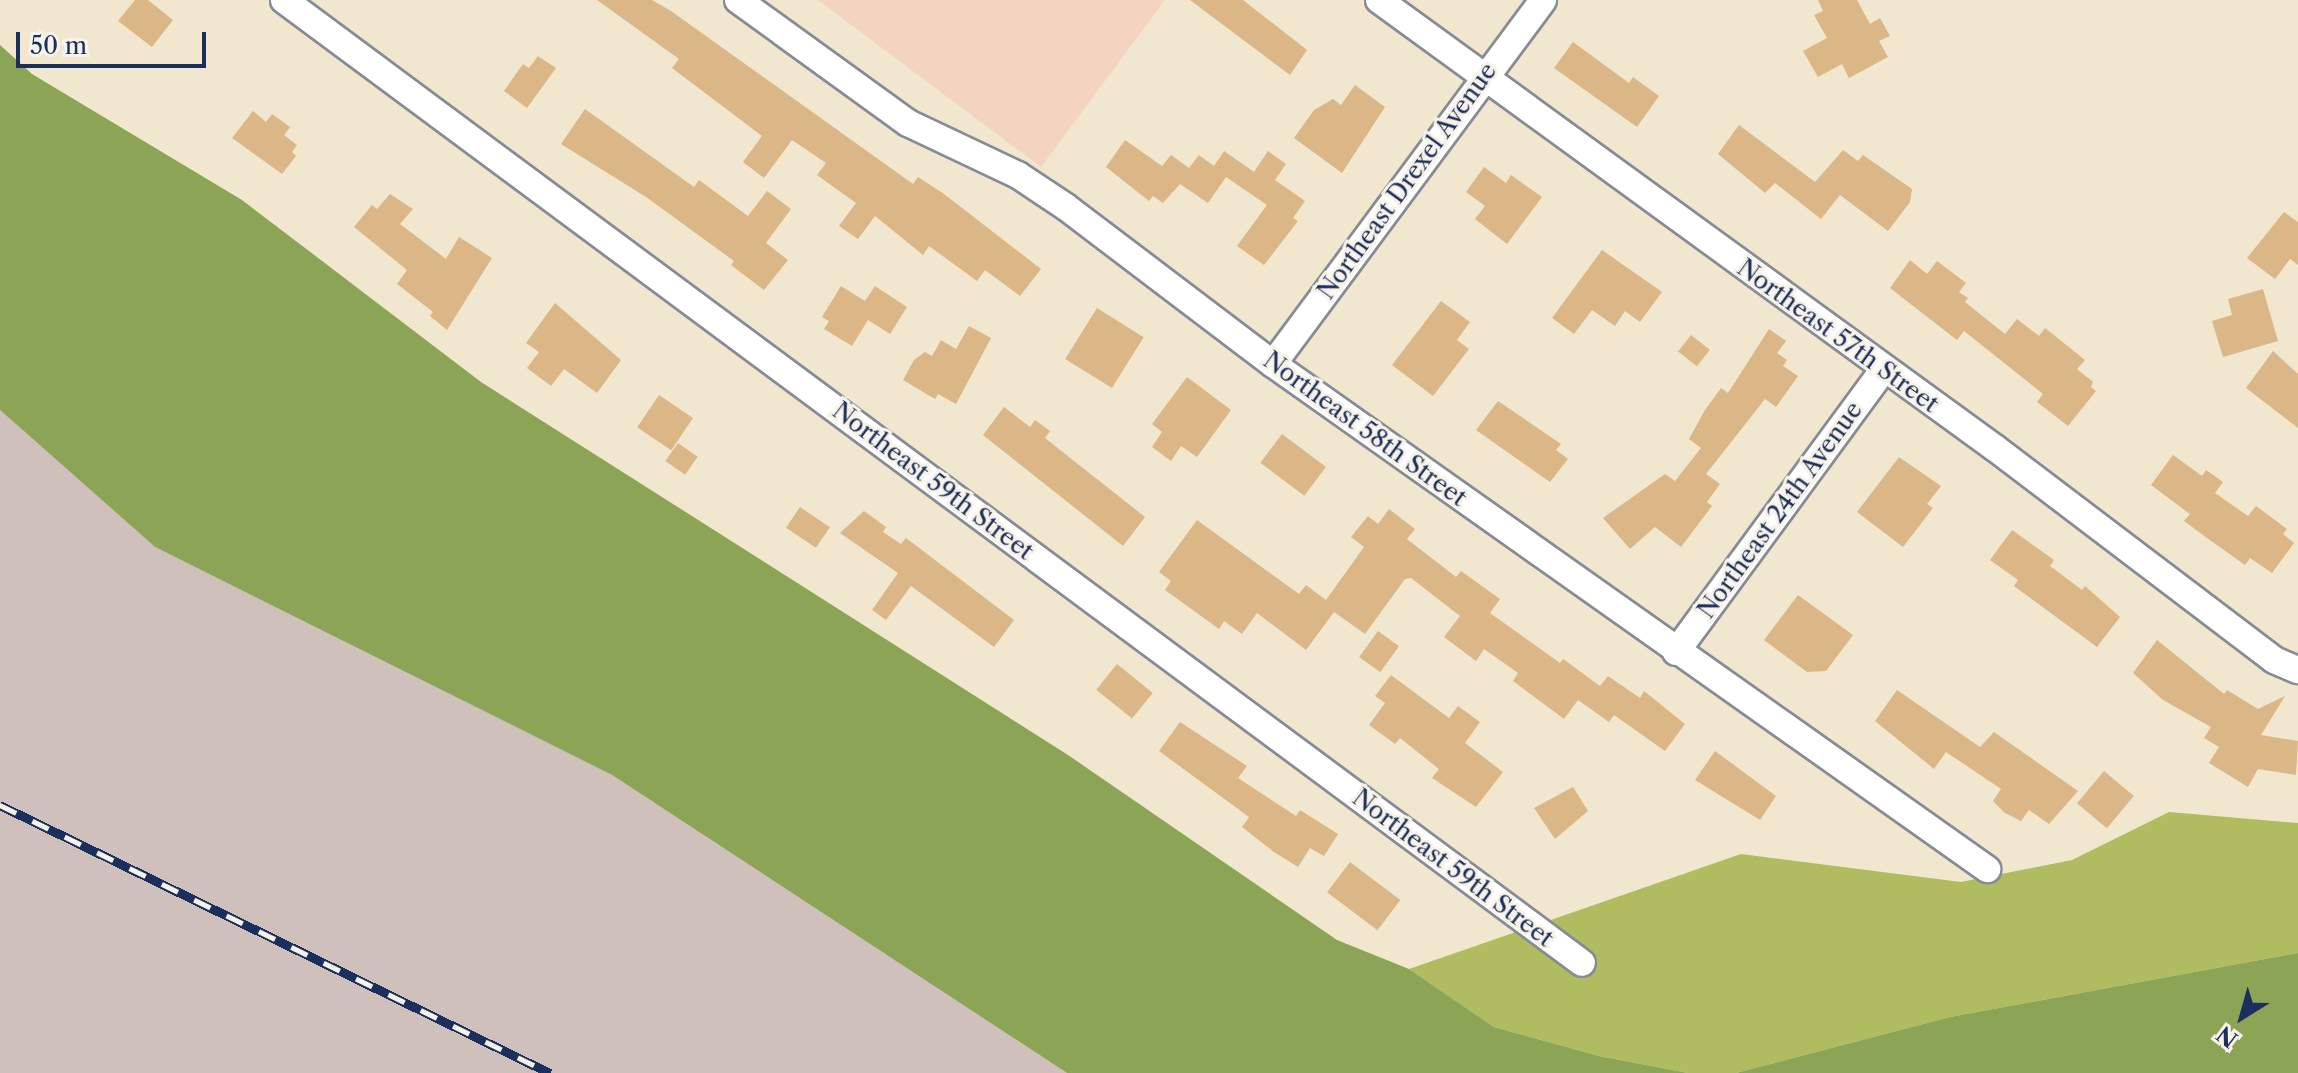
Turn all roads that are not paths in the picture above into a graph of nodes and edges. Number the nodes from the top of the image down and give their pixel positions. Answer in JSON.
{"nodes":[{"id":1,"x":284,"y":0,"type":"edge"},
{"id":2,"x":738,"y":0,"type":"edge"},
{"id":3,"x":1379,"y":0,"type":"edge"},
{"id":4,"x":1543,"y":0,"type":"edge"},
{"id":5,"x":1483,"y":77,"type":"junction"},
{"id":6,"x":1273,"y":364,"type":"junction"},
{"id":7,"x":1884,"y":369,"type":"junction"},
{"id":8,"x":1676,"y":652,"type":"junction"},
{"id":9,"x":2298,"y":670,"type":"edge"},
{"id":10,"x":1987,"y":869,"type":"dead end"},
{"id":11,"x":1582,"y":963,"type":"dead end"}],
"edges":[{"from":1,"to":11,"type":"street","name":"Northeast 59th Street"},
{"from":2,"to":6,"type":"street","name":"Northeast 58th Street"},
{"from":3,"to":5,"type":"street","name":"Northeast 57th Street"},
{"from":4,"to":5,"type":"street","name":"Northeast Drexel Avenue"},
{"from":5,"to":6,"type":"street","name":"Northeast Drexel Avenue"},
{"from":5,"to":7,"type":"street","name":"Northeast 57th Street"},
{"from":6,"to":8,"type":"street","name":"Northeast 58th Street"},
{"from":7,"to":8,"type":"street","name":"Northeast 24th Avenue"},
{"from":7,"to":9,"type":"street","name":"Northeast 57th Street"},
{"from":8,"to":10,"type":"street","name":"Northeast 58th Street"}]}
